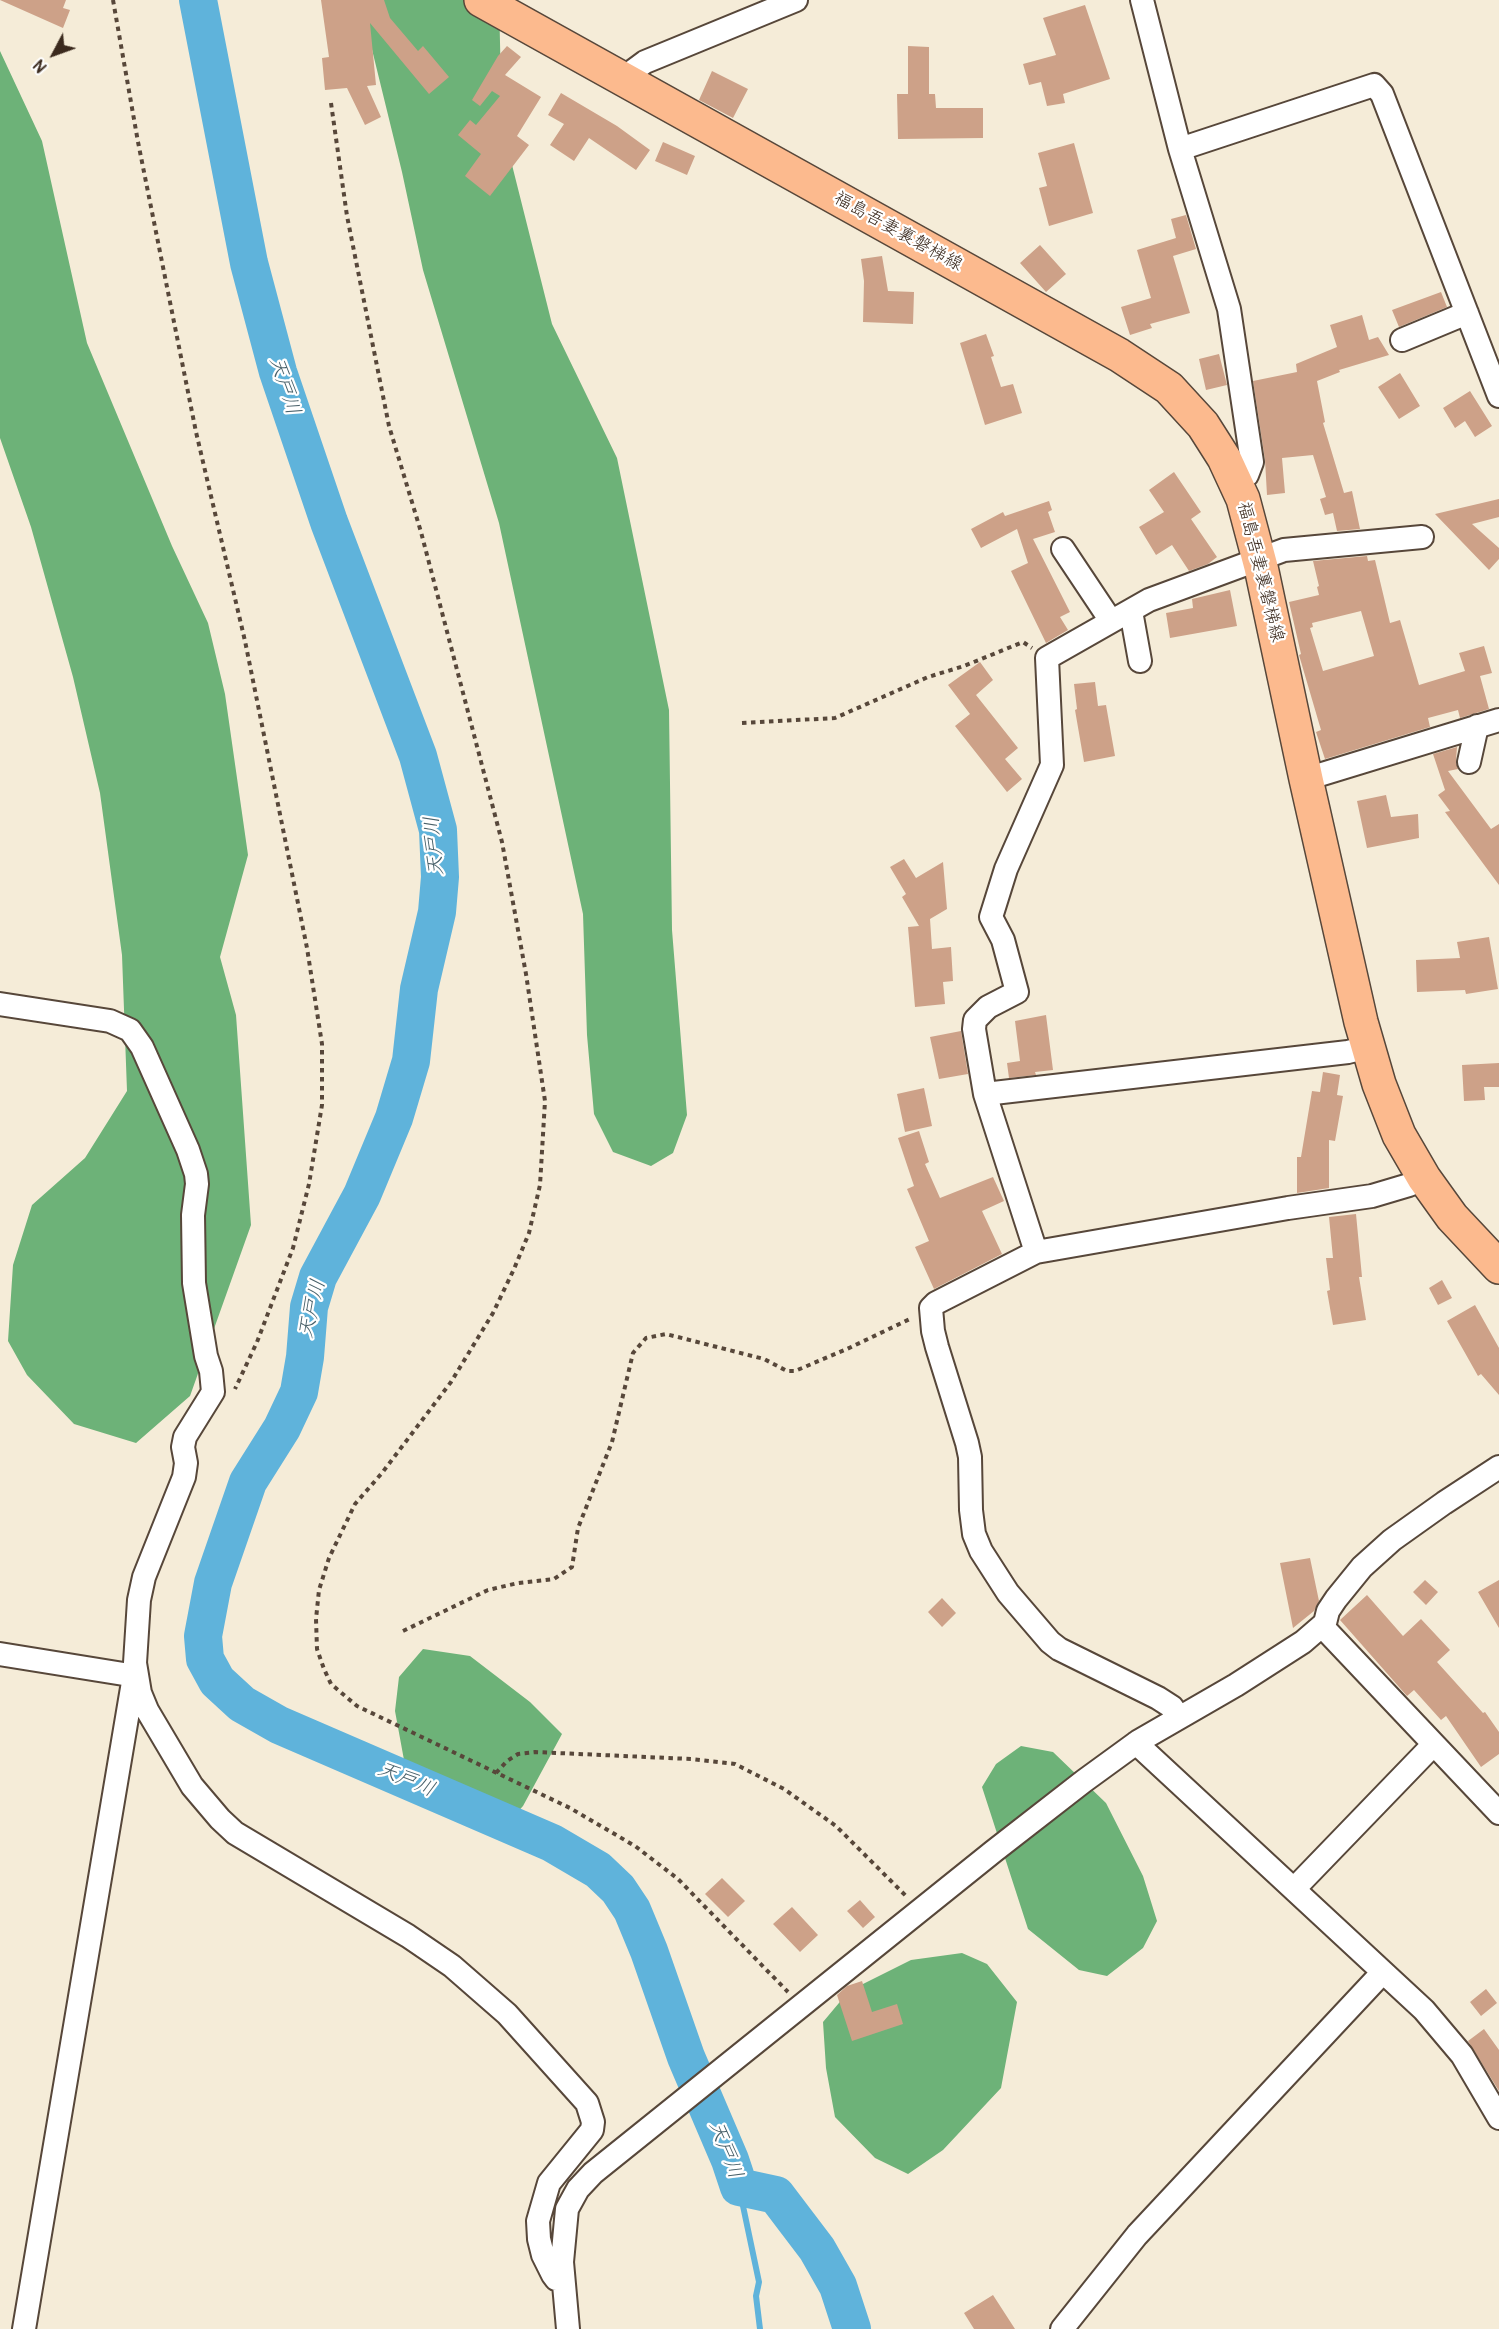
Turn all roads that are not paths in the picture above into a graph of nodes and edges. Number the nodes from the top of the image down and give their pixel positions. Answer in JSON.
{"nodes":[{"id":1,"x":481,"y":0,"type":"edge"},
{"id":2,"x":796,"y":0,"type":"edge"},
{"id":3,"x":1142,"y":0,"type":"edge"},
{"id":4,"x":622,"y":79,"type":"junction"},
{"id":5,"x":1180,"y":149,"type":"junction"},
{"id":6,"x":1467,"y":314,"type":"junction"},
{"id":7,"x":1402,"y":340,"type":"dead end"},
{"id":8,"x":1491,"y":349,"type":"edge"},
{"id":9,"x":1499,"y":396,"type":"edge"},
{"id":10,"x":1236,"y":484,"type":"junction"},
{"id":11,"x":1422,"y":537,"type":"dead end"},
{"id":12,"x":1063,"y":549,"type":"dead end"},
{"id":13,"x":1259,"y":560,"type":"junction"},
{"id":14,"x":1121,"y":616,"type":"junction"},
{"id":15,"x":1140,"y":661,"type":"dead end"},
{"id":16,"x":1499,"y":720,"type":"edge"},
{"id":17,"x":1477,"y":726,"type":"junction"},
{"id":18,"x":1468,"y":762,"type":"dead end"},
{"id":19,"x":1306,"y":779,"type":"junction"},
{"id":20,"x":0,"y":1004,"type":"edge"},
{"id":21,"x":1368,"y":1047,"type":"junction"},
{"id":22,"x":985,"y":1094,"type":"junction"},
{"id":23,"x":1424,"y":1178,"type":"junction"},
{"id":24,"x":1036,"y":1252,"type":"junction"},
{"id":25,"x":1499,"y":1268,"type":"edge"},
{"id":26,"x":1499,"y":1467,"type":"edge"},
{"id":27,"x":1322,"y":1626,"type":"junction"},
{"id":28,"x":0,"y":1654,"type":"edge"},
{"id":29,"x":136,"y":1676,"type":"junction"},
{"id":30,"x":1179,"y":1717,"type":"junction"},
{"id":31,"x":1136,"y":1743,"type":"junction"},
{"id":32,"x":1433,"y":1744,"type":"junction"},
{"id":33,"x":1499,"y":1813,"type":"edge"},
{"id":34,"x":1294,"y":1889,"type":"junction"},
{"id":35,"x":1383,"y":1972,"type":"junction"},
{"id":36,"x":1499,"y":2118,"type":"edge"},
{"id":37,"x":563,"y":2280,"type":"junction"},
{"id":38,"x":24,"y":2329,"type":"edge"},
{"id":39,"x":568,"y":2329,"type":"edge"},
{"id":40,"x":1062,"y":2329,"type":"edge"}],
"edges":[{"from":1,"to":4,"type":"main road","name":"福島吾妻裏磐梯線"},
{"from":2,"to":4,"type":"street"},
{"from":3,"to":5,"type":"street"},
{"from":4,"to":10,"type":"main road","name":"福島吾妻裏磐梯線"},
{"from":5,"to":6,"type":"street"},
{"from":5,"to":10,"type":"street"},
{"from":6,"to":7,"type":"street"},
{"from":6,"to":8,"type":"street"},
{"from":8,"to":9,"type":"street"},
{"from":10,"to":13,"type":"main road","name":"福島吾妻裏磐梯線"},
{"from":11,"to":13,"type":"street"},
{"from":12,"to":14,"type":"street"},
{"from":13,"to":14,"type":"street"},
{"from":13,"to":19,"type":"main road","name":"福島吾妻裏磐梯線"},
{"from":14,"to":15,"type":"street"},
{"from":14,"to":22,"type":"street"},
{"from":16,"to":17,"type":"street"},
{"from":17,"to":18,"type":"street"},
{"from":17,"to":19,"type":"street"},
{"from":19,"to":21,"type":"main road","name":"福島吾妻裏磐梯線"},
{"from":20,"to":29,"type":"street"},
{"from":21,"to":22,"type":"street"},
{"from":21,"to":23,"type":"main road","name":"福島吾妻裏磐梯線"},
{"from":22,"to":24,"type":"street"},
{"from":23,"to":24,"type":"street"},
{"from":23,"to":25,"type":"main road","name":"福島吾妻裏磐梯線"},
{"from":24,"to":30,"type":"street"},
{"from":26,"to":27,"type":"street"},
{"from":27,"to":30,"type":"street"},
{"from":27,"to":32,"type":"street"},
{"from":28,"to":29,"type":"street"},
{"from":29,"to":37,"type":"street"},
{"from":29,"to":38,"type":"street"},
{"from":30,"to":31,"type":"street"},
{"from":31,"to":34,"type":"street"},
{"from":31,"to":37,"type":"street"},
{"from":32,"to":33,"type":"street"},
{"from":32,"to":34,"type":"street"},
{"from":34,"to":35,"type":"street"},
{"from":35,"to":36,"type":"street"},
{"from":35,"to":40,"type":"street"},
{"from":37,"to":39,"type":"street"}]}
